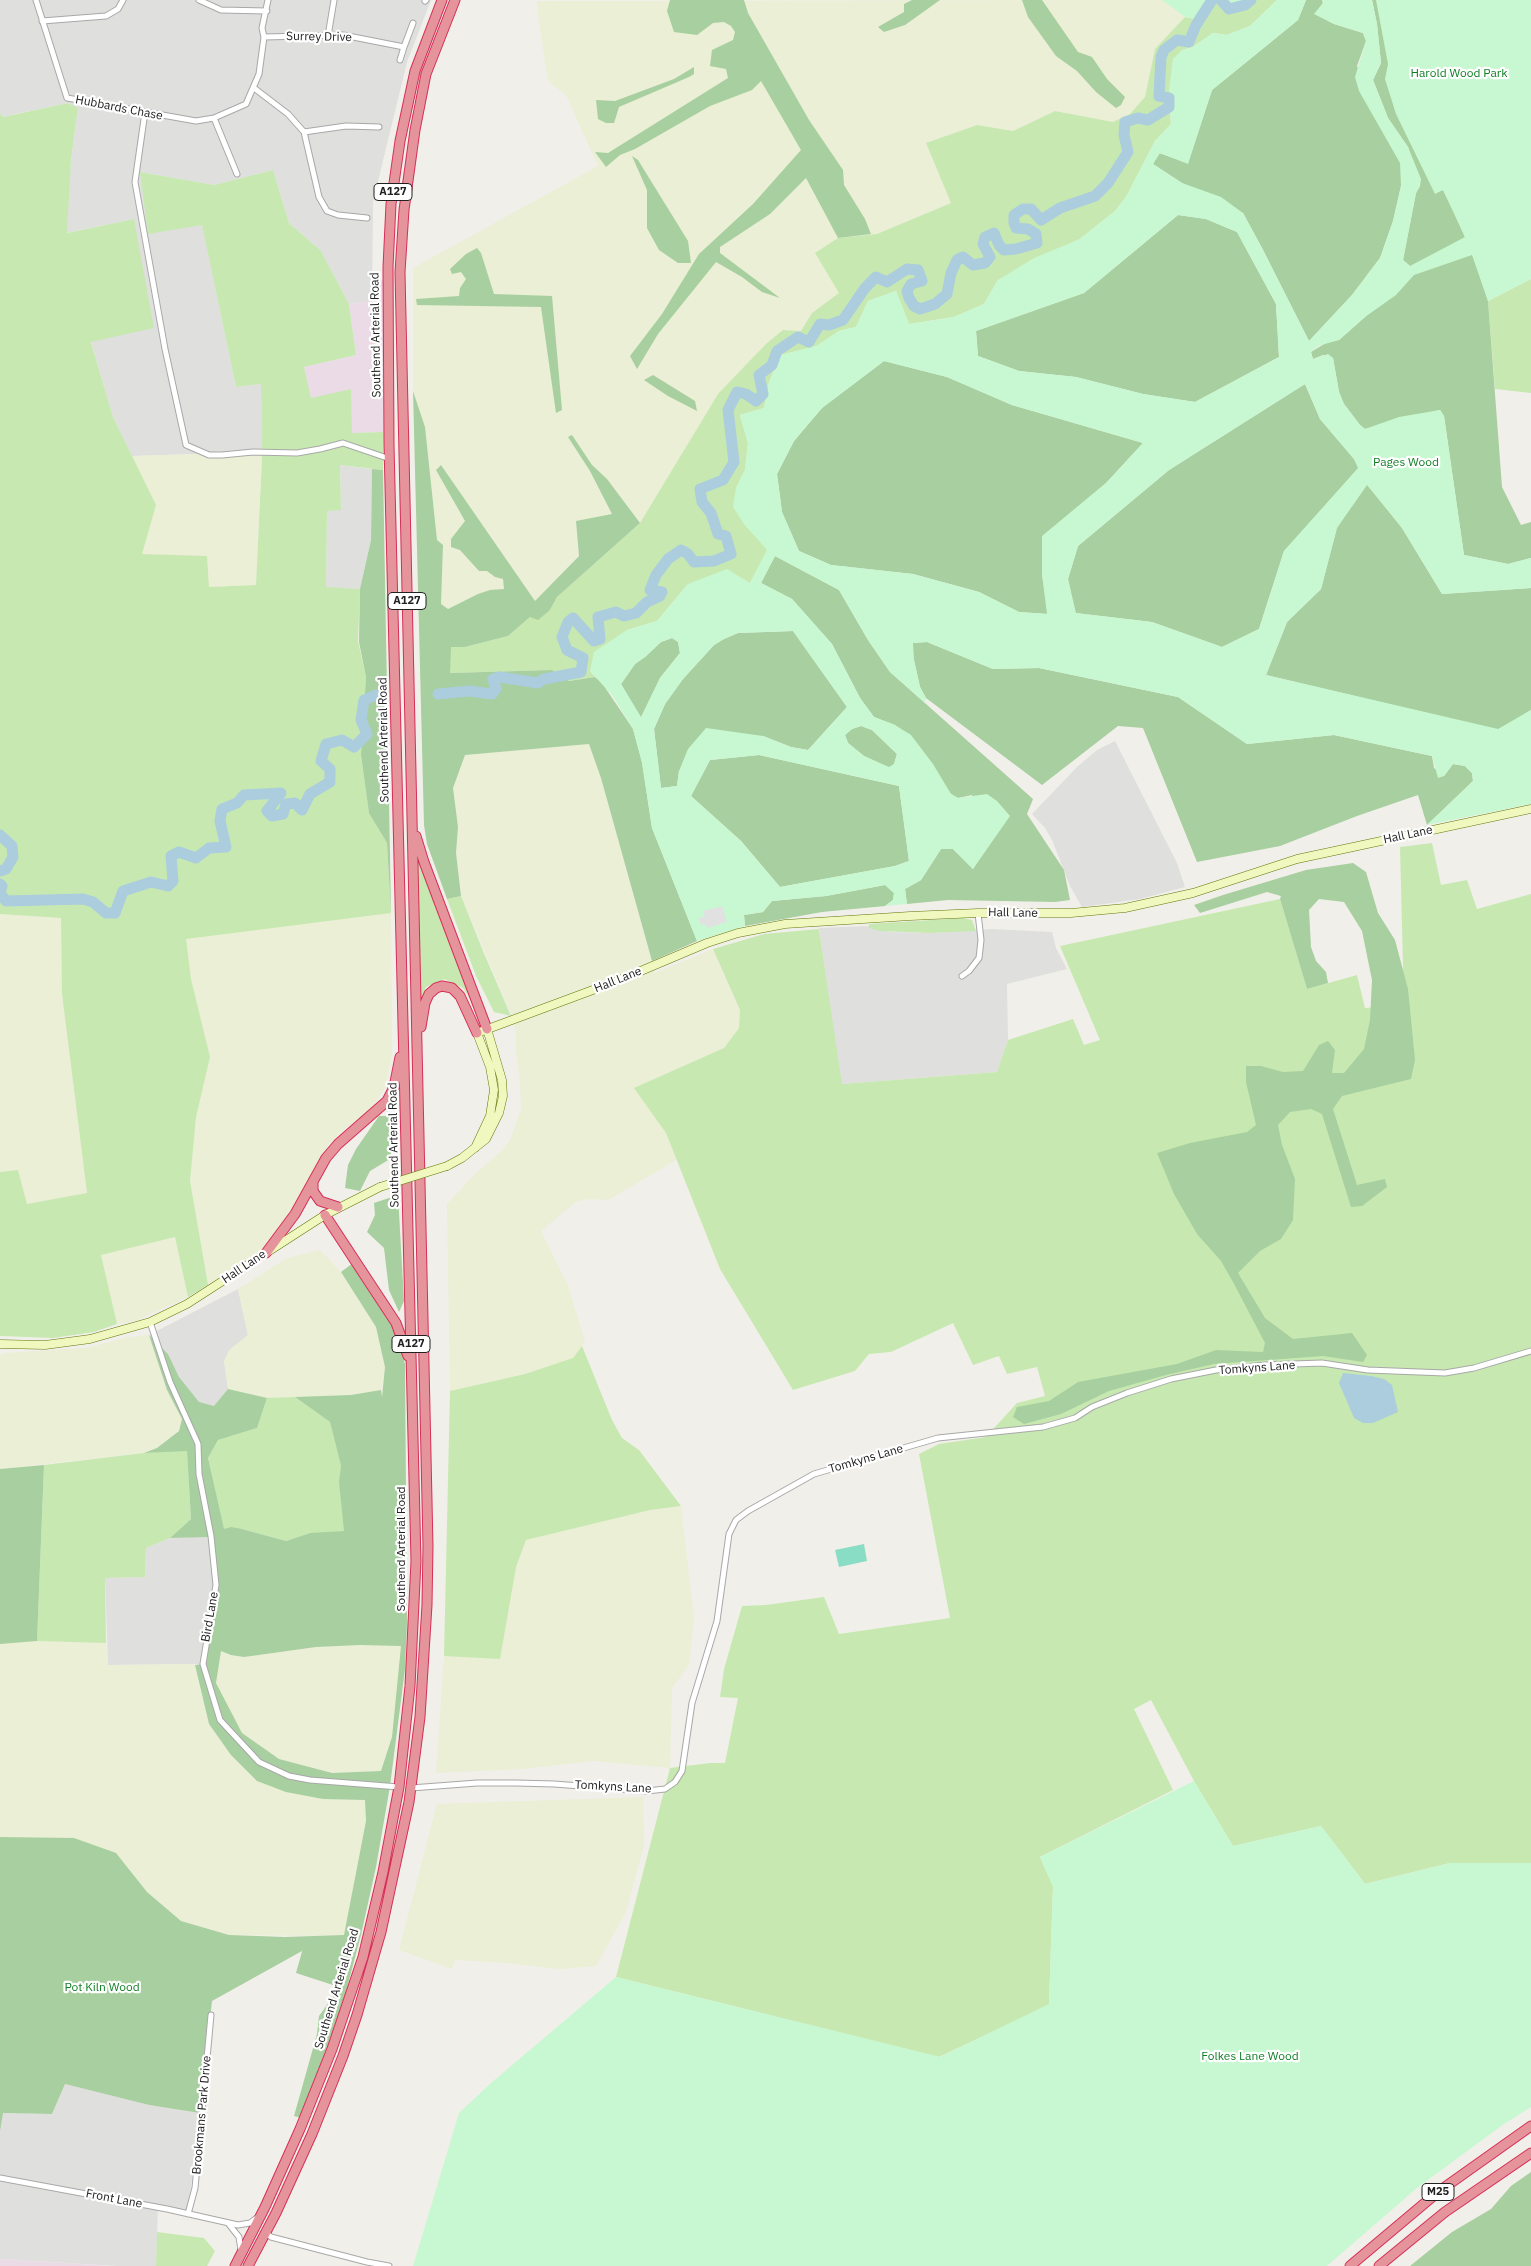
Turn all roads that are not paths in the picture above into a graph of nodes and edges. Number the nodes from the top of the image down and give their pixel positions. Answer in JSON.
{"nodes":[{"id":1,"x":36,"y":0,"type":"edge"},
{"id":2,"x":123,"y":0,"type":"edge"},
{"id":3,"x":199,"y":0,"type":"edge"},
{"id":4,"x":268,"y":0,"type":"edge"},
{"id":5,"x":334,"y":0,"type":"edge"},
{"id":6,"x":442,"y":0,"type":"edge"},
{"id":7,"x":455,"y":0,"type":"edge"},
{"id":8,"x":267,"y":11,"type":"junction"},
{"id":9,"x":42,"y":21,"type":"junction"},
{"id":10,"x":413,"y":23,"type":"dead end"},
{"id":11,"x":328,"y":36,"type":"junction"},
{"id":12,"x":264,"y":37,"type":"junction"},
{"id":13,"x":404,"y":46,"type":"junction"},
{"id":14,"x":400,"y":60,"type":"dead end"},
{"id":15,"x":254,"y":88,"type":"junction"},
{"id":16,"x":145,"y":112,"type":"junction"},
{"id":17,"x":214,"y":118,"type":"junction"},
{"id":18,"x":380,"y":127,"type":"dead end"},
{"id":19,"x":304,"y":132,"type":"junction"},
{"id":20,"x":237,"y":174,"type":"dead end"},
{"id":21,"x":367,"y":218,"type":"dead end"},
{"id":22,"x":390,"y":459,"type":"junction"},
{"id":23,"x":1531,"y":809,"type":"edge"},
{"id":24,"x":412,"y":811,"type":"junction"},
{"id":25,"x":978,"y":913,"type":"junction"},
{"id":26,"x":962,"y":976,"type":"dead end"},
{"id":27,"x":501,"y":1024,"type":"junction"},
{"id":28,"x":404,"y":1025,"type":"junction"},
{"id":29,"x":487,"y":1029,"type":"junction"},
{"id":30,"x":477,"y":1032,"type":"junction"},
{"id":31,"x":493,"y":1047,"type":"junction"},
{"id":32,"x":417,"y":1098,"type":"junction"},
{"id":33,"x":475,"y":1148,"type":"junction"},
{"id":34,"x":316,"y":1175,"type":"junction"},
{"id":35,"x":338,"y":1207,"type":"junction"},
{"id":36,"x":325,"y":1215,"type":"junction"},
{"id":37,"x":266,"y":1253,"type":"junction"},
{"id":38,"x":150,"y":1322,"type":"junction"},
{"id":39,"x":0,"y":1344,"type":"edge"},
{"id":40,"x":1531,"y":1351,"type":"edge"},
{"id":41,"x":412,"y":1371,"type":"junction"},
{"id":42,"x":399,"y":1787,"type":"junction"},
{"id":43,"x":411,"y":1788,"type":"junction"},
{"id":44,"x":211,"y":2015,"type":"dead end"},
{"id":45,"x":1531,"y":2126,"type":"edge"},
{"id":46,"x":1531,"y":2153,"type":"edge"},
{"id":47,"x":0,"y":2178,"type":"edge"},
{"id":48,"x":265,"y":2207,"type":"junction"},
{"id":49,"x":188,"y":2214,"type":"junction"},
{"id":50,"x":227,"y":2223,"type":"junction"},
{"id":51,"x":266,"y":2233,"type":"junction"},
{"id":52,"x":240,"y":2256,"type":"junction"},
{"id":53,"x":235,"y":2266,"type":"edge"},
{"id":54,"x":248,"y":2266,"type":"edge"},
{"id":55,"x":389,"y":2266,"type":"edge"},
{"id":56,"x":1350,"y":2266,"type":"edge"},
{"id":57,"x":1379,"y":2266,"type":"edge"}],
"edges":[{"from":1,"to":9,"type":"street","name":"Hubbards Chase"},
{"from":2,"to":9,"type":"street"},
{"from":3,"to":8,"type":"street"},
{"from":4,"to":8,"type":"street"},
{"from":5,"to":11,"type":"street"},
{"from":6,"to":22,"type":"highway","name":"Southend Arterial Road","number":"A127"},
{"from":7,"to":24,"type":"highway","name":"Southend Arterial Road","number":"A127"},
{"from":8,"to":12,"type":"street"},
{"from":9,"to":16,"type":"street","name":"Hubbards Chase"},
{"from":10,"to":13,"type":"street"},
{"from":11,"to":12,"type":"street","name":"Surrey Drive"},
{"from":11,"to":13,"type":"street","name":"Surrey Drive"},
{"from":12,"to":15,"type":"street"},
{"from":13,"to":14,"type":"street"},
{"from":15,"to":17,"type":"street","name":"Hubbards Chase"},
{"from":15,"to":19,"type":"street"},
{"from":16,"to":17,"type":"street","name":"Hubbards Chase"},
{"from":16,"to":22,"type":"street"},
{"from":17,"to":20,"type":"street"},
{"from":18,"to":19,"type":"street"},
{"from":19,"to":21,"type":"street"},
{"from":22,"to":28,"type":"highway","name":"Southend Arterial Road","number":"A127"},
{"from":23,"to":25,"type":"street","name":"Hall Lane"},
{"from":24,"to":29,"type":"highway"},
{"from":24,"to":32,"type":"highway","name":"Southend Arterial Road","number":"A127"},
{"from":25,"to":26,"type":"street"},
{"from":25,"to":27,"type":"street","name":"Hall Lane"},
{"from":27,"to":29,"type":"street","name":"Hall Lane"},
{"from":27,"to":31,"type":"street"},
{"from":28,"to":34,"type":"highway","number":"A127"},
{"from":28,"to":41,"type":"highway","name":"Southend Arterial Road","number":"A127"},
{"from":29,"to":30,"type":"street","name":"Hall Lane"},
{"from":29,"to":31,"type":"street","name":"Hall Lane"},
{"from":30,"to":32,"type":"highway"},
{"from":30,"to":33,"type":"street","name":"Hall Lane"},
{"from":31,"to":33,"type":"street","name":"Hall Lane"},
{"from":32,"to":43,"type":"highway","name":"Southend Arterial Road","number":"A127"},
{"from":33,"to":35,"type":"street","name":"Hall Lane","bridge":true},
{"from":34,"to":35,"type":"highway"},
{"from":34,"to":37,"type":"highway","number":"A127"},
{"from":35,"to":36,"type":"street","name":"Hall Lane"},
{"from":36,"to":37,"type":"street","name":"Hall Lane"},
{"from":36,"to":41,"type":"highway","number":"A127"},
{"from":37,"to":38,"type":"street","name":"Hall Lane"},
{"from":38,"to":39,"type":"street","name":"Hall Lane"},
{"from":38,"to":42,"type":"street","name":"Bird Lane"},
{"from":40,"to":43,"type":"street","name":"Tomkyns Lane"},
{"from":41,"to":42,"type":"highway","name":"Southend Arterial Road","number":"A127"},
{"from":42,"to":48,"type":"highway","name":"Southend Arterial Road","number":"A127"},
{"from":43,"to":51,"type":"highway","name":"Southend Arterial Road","number":"A127"},
{"from":44,"to":49,"type":"street","name":"Brookmans Park Drive"},
{"from":45,"to":56,"type":"highway","number":"M25"},
{"from":46,"to":57,"type":"highway","number":"M25"},
{"from":47,"to":49,"type":"street","name":"Front Lane"},
{"from":48,"to":50,"type":"street","name":"Front Lane"},
{"from":48,"to":52,"type":"highway","name":"Southend Arterial Road","number":"A127"},
{"from":49,"to":50,"type":"street","name":"Front Lane"},
{"from":50,"to":52,"type":"street"},
{"from":51,"to":54,"type":"highway","name":"Southend Arterial Road","number":"A127"},
{"from":51,"to":55,"type":"street"},
{"from":52,"to":53,"type":"highway","name":"Southend Arterial Road","number":"A127"}]}
